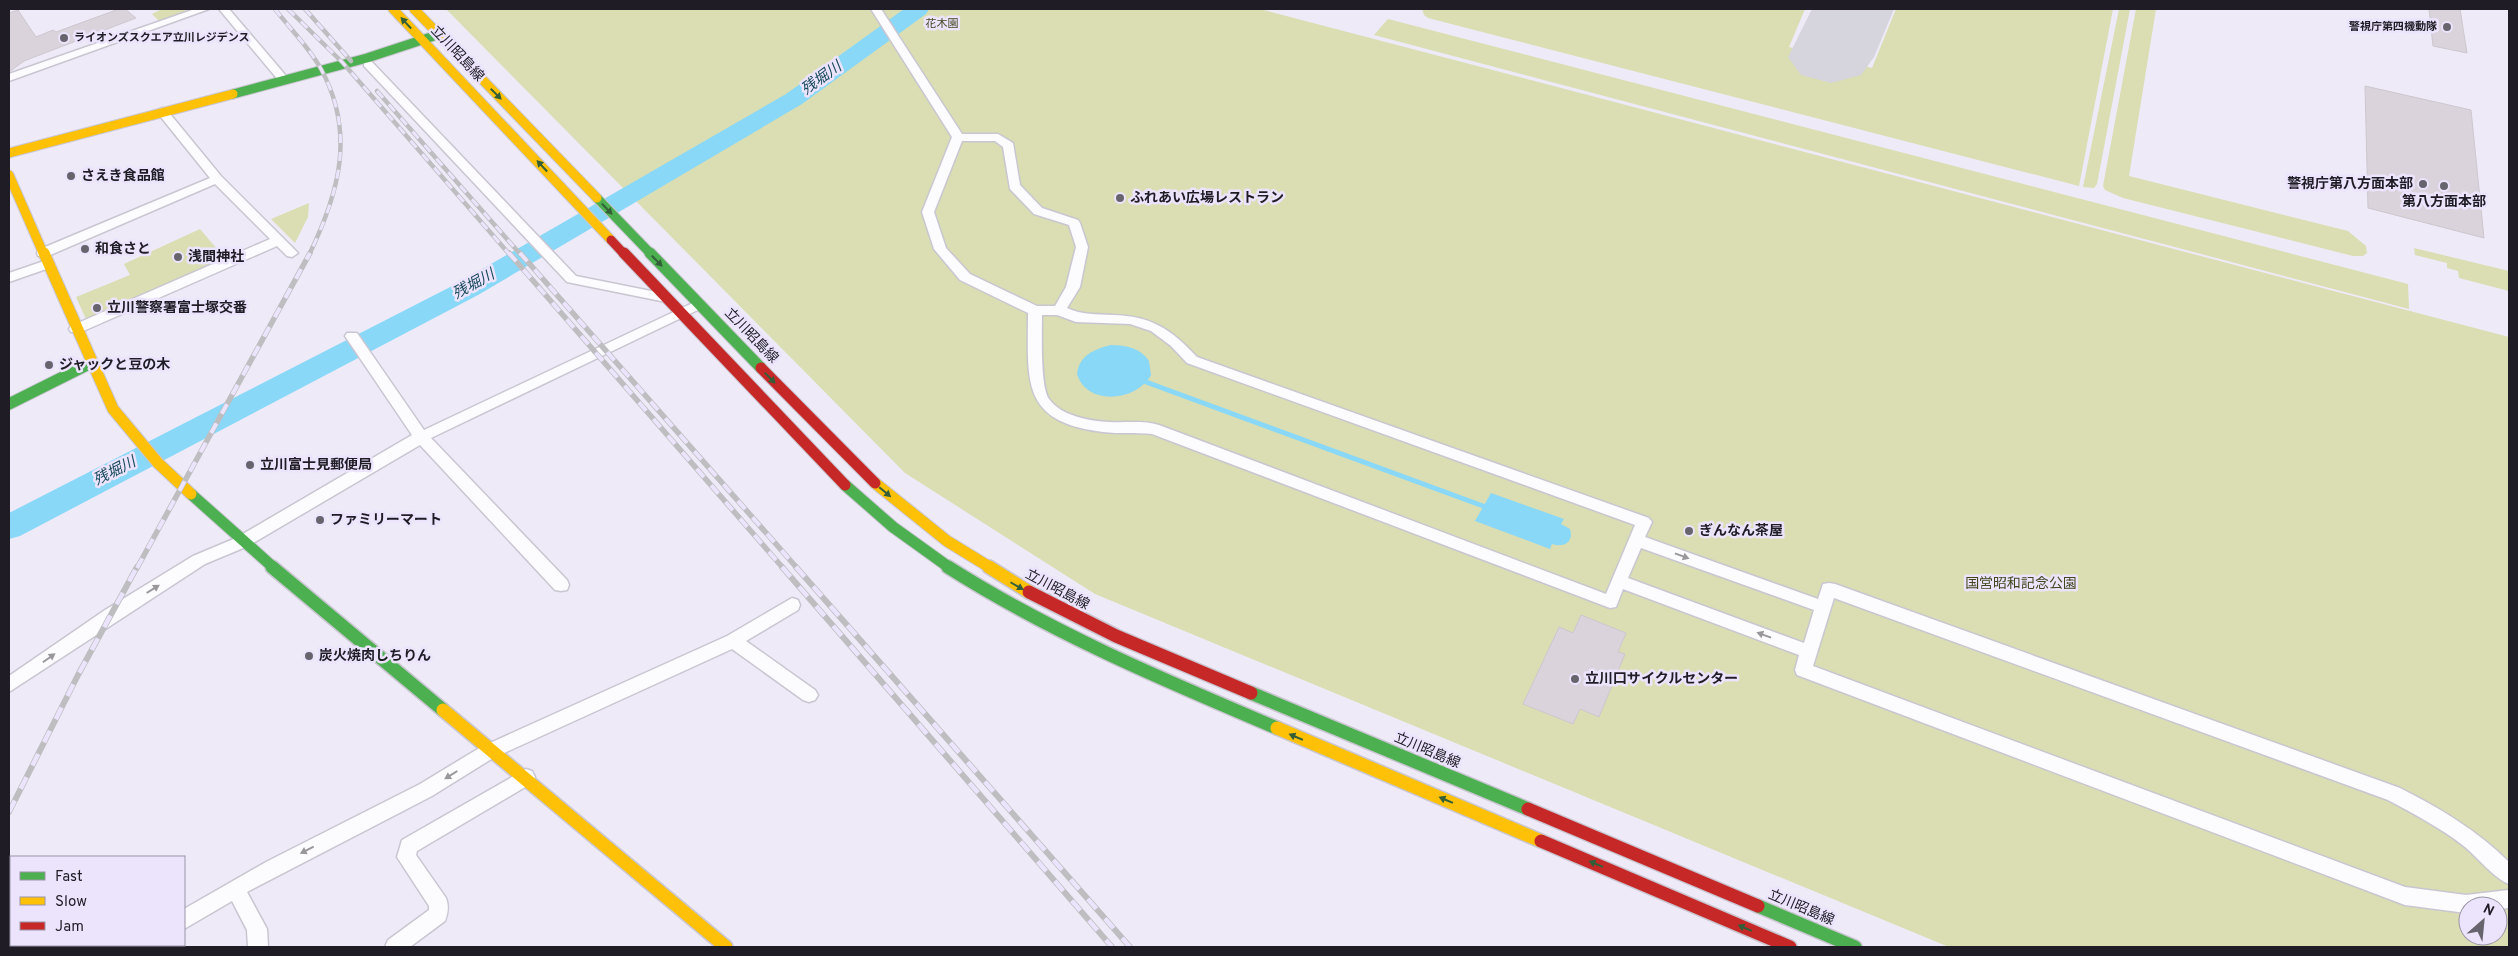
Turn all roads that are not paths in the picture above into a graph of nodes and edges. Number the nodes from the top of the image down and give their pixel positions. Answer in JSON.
{"nodes":[{"id":1,"x":204,"y":9,"type":"edge"},
{"id":2,"x":224,"y":9,"type":"edge"},
{"id":3,"x":393,"y":9,"type":"edge"},
{"id":4,"x":414,"y":9,"type":"edge"},
{"id":5,"x":876,"y":9,"type":"edge"},
{"id":6,"x":439,"y":34,"type":"junction"},
{"id":7,"x":422,"y":40,"type":"junction"},
{"id":8,"x":368,"y":64,"type":"dead end"},
{"id":9,"x":9,"y":78,"type":"edge"},
{"id":10,"x":283,"y":79,"type":"junction"},
{"id":11,"x":162,"y":112,"type":"junction"},
{"id":12,"x":958,"y":137,"type":"junction"},
{"id":13,"x":9,"y":153,"type":"edge"},
{"id":14,"x":9,"y":175,"type":"edge"},
{"id":15,"x":217,"y":179,"type":"junction"},
{"id":16,"x":11,"y":187,"type":"edge"},
{"id":17,"x":279,"y":240,"type":"junction"},
{"id":18,"x":292,"y":253,"type":"dead end"},
{"id":19,"x":45,"y":259,"type":"junction"},
{"id":20,"x":9,"y":278,"type":"edge"},
{"id":21,"x":666,"y":298,"type":"junction"},
{"id":22,"x":700,"y":304,"type":"junction"},
{"id":23,"x":1059,"y":310,"type":"junction"},
{"id":24,"x":1034,"y":311,"type":"junction"},
{"id":25,"x":682,"y":313,"type":"junction"},
{"id":26,"x":76,"y":329,"type":"junction"},
{"id":27,"x":352,"y":336,"type":"dead end"},
{"id":28,"x":91,"y":363,"type":"junction"},
{"id":29,"x":9,"y":404,"type":"edge"},
{"id":30,"x":421,"y":437,"type":"junction"},
{"id":31,"x":1636,"y":540,"type":"junction"},
{"id":32,"x":242,"y":542,"type":"junction"},
{"id":33,"x":1619,"y":581,"type":"junction"},
{"id":34,"x":561,"y":585,"type":"dead end"},
{"id":35,"x":792,"y":605,"type":"dead end"},
{"id":36,"x":1823,"y":607,"type":"junction"},
{"id":37,"x":733,"y":641,"type":"junction"},
{"id":38,"x":1810,"y":652,"type":"junction"},
{"id":39,"x":9,"y":685,"type":"edge"},
{"id":40,"x":809,"y":695,"type":"dead end"},
{"id":41,"x":492,"y":749,"type":"junction"},
{"id":42,"x":526,"y":777,"type":"junction"},
{"id":43,"x":2509,"y":875,"type":"edge"},
{"id":44,"x":235,"y":889,"type":"junction"},
{"id":45,"x":2509,"y":899,"type":"edge"},
{"id":46,"x":185,"y":919,"type":"edge"},
{"id":47,"x":258,"y":947,"type":"edge"},
{"id":48,"x":395,"y":947,"type":"edge"},
{"id":49,"x":726,"y":947,"type":"edge"},
{"id":50,"x":1790,"y":947,"type":"edge"},
{"id":51,"x":1855,"y":947,"type":"edge"}],
"edges":[{"from":1,"to":9,"type":"street"},
{"from":2,"to":10,"type":"street"},
{"from":7,"to":3,"type":"main road","name":"立川昭島線","one_way":true},
{"from":4,"to":6,"type":"main road","name":"立川昭島線"},
{"from":5,"to":12,"type":"street"},
{"from":6,"to":7,"type":"main road"},
{"from":6,"to":22,"type":"main road","name":"立川昭島線","one_way":true},
{"from":7,"to":10,"type":"main road"},
{"from":21,"to":7,"type":"main road","name":"立川昭島線","one_way":true},
{"from":8,"to":21,"type":"street"},
{"from":10,"to":11,"type":"main road"},
{"from":11,"to":13,"type":"main road"},
{"from":11,"to":15,"type":"street"},
{"from":12,"to":23,"type":"street"},
{"from":12,"to":24,"type":"street"},
{"from":14,"to":16,"type":"main road"},
{"from":15,"to":17,"type":"street"},
{"from":15,"to":19,"type":"street"},
{"from":16,"to":19,"type":"main road"},
{"from":17,"to":18,"type":"street"},
{"from":17,"to":26,"type":"street"},
{"from":19,"to":20,"type":"street"},
{"from":19,"to":26,"type":"main road"},
{"from":21,"to":25,"type":"main road","name":"立川昭島線"},
{"from":22,"to":25,"type":"street"},
{"from":22,"to":51,"type":"main road","name":"立川昭島線","one_way":true},
{"from":23,"to":24,"type":"street"},
{"from":23,"to":31,"type":"street"},
{"from":24,"to":33,"type":"street"},
{"from":25,"to":30,"type":"street"},
{"from":50,"to":25,"type":"main road","name":"立川昭島線","one_way":true},
{"from":26,"to":28,"type":"main road"},
{"from":27,"to":30,"type":"street"},
{"from":28,"to":29,"type":"main road"},
{"from":28,"to":32,"type":"main road"},
{"from":30,"to":32,"type":"street"},
{"from":30,"to":34,"type":"street"},
{"from":31,"to":33,"type":"street"},
{"from":31,"to":36,"type":"street","one_way":true},
{"from":39,"to":32,"type":"street","one_way":true},
{"from":32,"to":41,"type":"main road"},
{"from":38,"to":33,"type":"street","one_way":true},
{"from":35,"to":37,"type":"street"},
{"from":36,"to":38,"type":"street"},
{"from":36,"to":43,"type":"street"},
{"from":37,"to":40,"type":"street"},
{"from":37,"to":41,"type":"street"},
{"from":38,"to":45,"type":"street"},
{"from":41,"to":42,"type":"main road"},
{"from":41,"to":44,"type":"street","one_way":true},
{"from":42,"to":48,"type":"street"},
{"from":42,"to":49,"type":"main road"},
{"from":44,"to":46,"type":"street"},
{"from":44,"to":47,"type":"street"}]}
